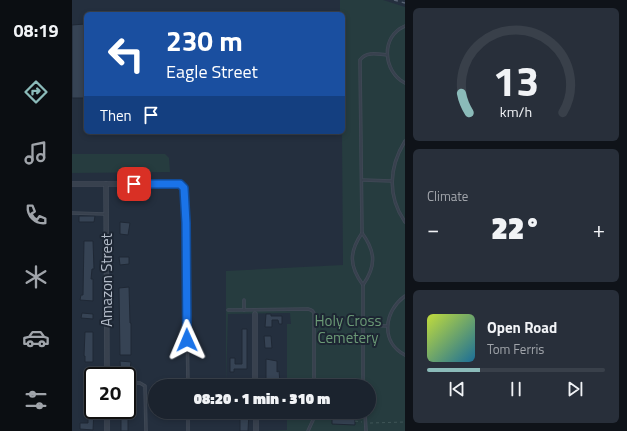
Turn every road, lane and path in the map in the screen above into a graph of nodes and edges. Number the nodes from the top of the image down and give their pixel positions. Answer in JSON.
{"nodes":[{"id":1,"x":405,"y":26,"type":"edge"},
{"id":2,"x":387,"y":55,"type":"junction"},
{"id":3,"x":405,"y":83,"type":"edge"},
{"id":4,"x":405,"y":141,"type":"edge"},
{"id":5,"x":362,"y":180,"type":"junction"},
{"id":6,"x":392,"y":181,"type":"junction"},
{"id":7,"x":72,"y":184,"type":"edge"},
{"id":8,"x":106,"y":184,"type":"junction"},
{"id":9,"x":148,"y":184,"type":"joint"},
{"id":10,"x":72,"y":213,"type":"edge"},
{"id":11,"x":106,"y":214,"type":"junction"},
{"id":12,"x":405,"y":222,"type":"edge"},
{"id":13,"x":362,"y":233,"type":"junction"},
{"id":14,"x":363,"y":285,"type":"junction"},
{"id":15,"x":405,"y":296,"type":"edge"},
{"id":16,"x":244,"y":300,"type":"dead end"},
{"id":17,"x":228,"y":310,"type":"dead end"},
{"id":18,"x":244,"y":310,"type":"junction"},
{"id":19,"x":255,"y":314,"type":"dead end"},
{"id":20,"x":363,"y":325,"type":"junction"},
{"id":21,"x":387,"y":326,"type":"junction"},
{"id":22,"x":405,"y":355,"type":"edge"},
{"id":23,"x":107,"y":367,"type":"edge"},
{"id":24,"x":188,"y":379,"type":"edge"},
{"id":25,"x":256,"y":379,"type":"edge"},
{"id":26,"x":314,"y":379,"type":"edge"},
{"id":27,"x":363,"y":379,"type":"edge"},
{"id":28,"x":136,"y":383,"type":"edge"},
{"id":29,"x":107,"y":419,"type":"edge"},
{"id":30,"x":188,"y":419,"type":"edge"},
{"id":31,"x":256,"y":419,"type":"edge"},
{"id":32,"x":313,"y":419,"type":"edge"},
{"id":33,"x":366,"y":419,"type":"edge"},
{"id":34,"x":355,"y":421,"type":"dead end"},
{"id":35,"x":366,"y":422,"type":"junction"},
{"id":36,"x":405,"y":422,"type":"edge"},
{"id":37,"x":107,"y":431,"type":"edge"},
{"id":38,"x":146,"y":431,"type":"edge"},
{"id":39,"x":188,"y":431,"type":"edge"},
{"id":40,"x":256,"y":431,"type":"edge"},
{"id":41,"x":308,"y":431,"type":"edge"},
{"id":42,"x":366,"y":431,"type":"edge"}],
"edges":[{"from":1,"to":2,"type":"lane"},
{"from":2,"to":3,"type":"lane"},
{"from":2,"to":5,"type":"lane"},
{"from":4,"to":6,"type":"lane"},
{"from":5,"to":6,"type":"lane"},
{"from":5,"to":13,"type":"lane"},
{"from":6,"to":12,"type":"lane"},
{"from":7,"to":8,"type":"street"},
{"from":8,"to":9,"type":"street"},
{"from":8,"to":11,"type":"street","name":"Amazon Street"},
{"from":9,"to":24,"type":"lane"},
{"from":10,"to":11,"type":"lane"},
{"from":11,"to":23,"type":"street","name":"Amazon Street"},
{"from":13,"to":14,"type":"lane"},
{"from":13,"to":14,"type":"lane"},
{"from":14,"to":20,"type":"lane"},
{"from":15,"to":21,"type":"lane"},
{"from":16,"to":18,"type":"lane"},
{"from":17,"to":18,"type":"lane"},
{"from":18,"to":26,"type":"lane"},
{"from":19,"to":25,"type":"street"},
{"from":20,"to":21,"type":"lane"},
{"from":20,"to":27,"type":"lane"},
{"from":21,"to":22,"type":"lane"},
{"from":28,"to":38,"type":"lane"},
{"from":29,"to":37,"type":"street"},
{"from":30,"to":39,"type":"lane"},
{"from":31,"to":40,"type":"street"},
{"from":32,"to":41,"type":"lane"},
{"from":33,"to":35,"type":"lane"},
{"from":34,"to":35,"type":"path"},
{"from":35,"to":36,"type":"path"},
{"from":35,"to":42,"type":"lane"}]}
